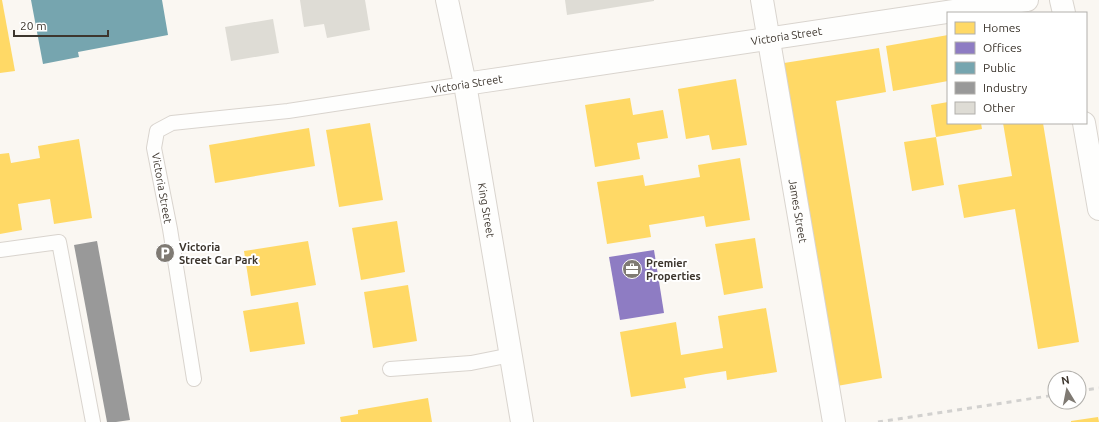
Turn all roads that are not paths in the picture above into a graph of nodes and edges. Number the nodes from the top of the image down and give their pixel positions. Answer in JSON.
{"nodes":[{"id":1,"x":446,"y":0,"type":"edge"},
{"id":2,"x":762,"y":0,"type":"edge"},
{"id":3,"x":1027,"y":0,"type":"edge"},
{"id":4,"x":1061,"y":0,"type":"edge"},
{"id":5,"x":1064,"y":12,"type":"edge"},
{"id":6,"x":769,"y":38,"type":"junction"},
{"id":7,"x":465,"y":84,"type":"junction"},
{"id":8,"x":1084,"y":124,"type":"edge"},
{"id":9,"x":1099,"y":209,"type":"edge"},
{"id":10,"x":0,"y":250,"type":"edge"},
{"id":11,"x":510,"y":355,"type":"junction"},
{"id":12,"x":390,"y":370,"type":"dead end"},
{"id":13,"x":194,"y":380,"type":"dead end"},
{"id":14,"x":93,"y":422,"type":"edge"},
{"id":15,"x":522,"y":422,"type":"edge"},
{"id":16,"x":834,"y":422,"type":"edge"}],
"edges":[{"from":1,"to":7,"type":"street","name":"King Street"},
{"from":2,"to":6,"type":"street","name":"James Street"},
{"from":3,"to":6,"type":"street","name":"Victoria Street"},
{"from":4,"to":5,"type":"street"},
{"from":6,"to":7,"type":"street","name":"Victoria Street"},
{"from":6,"to":16,"type":"street","name":"James Street"},
{"from":7,"to":11,"type":"street","name":"King Street"},
{"from":7,"to":13,"type":"lane","name":"Victoria Street"},
{"from":8,"to":9,"type":"street"},
{"from":10,"to":14,"type":"lane"},
{"from":11,"to":12,"type":"lane"},
{"from":11,"to":15,"type":"street","name":"King Street"}]}
